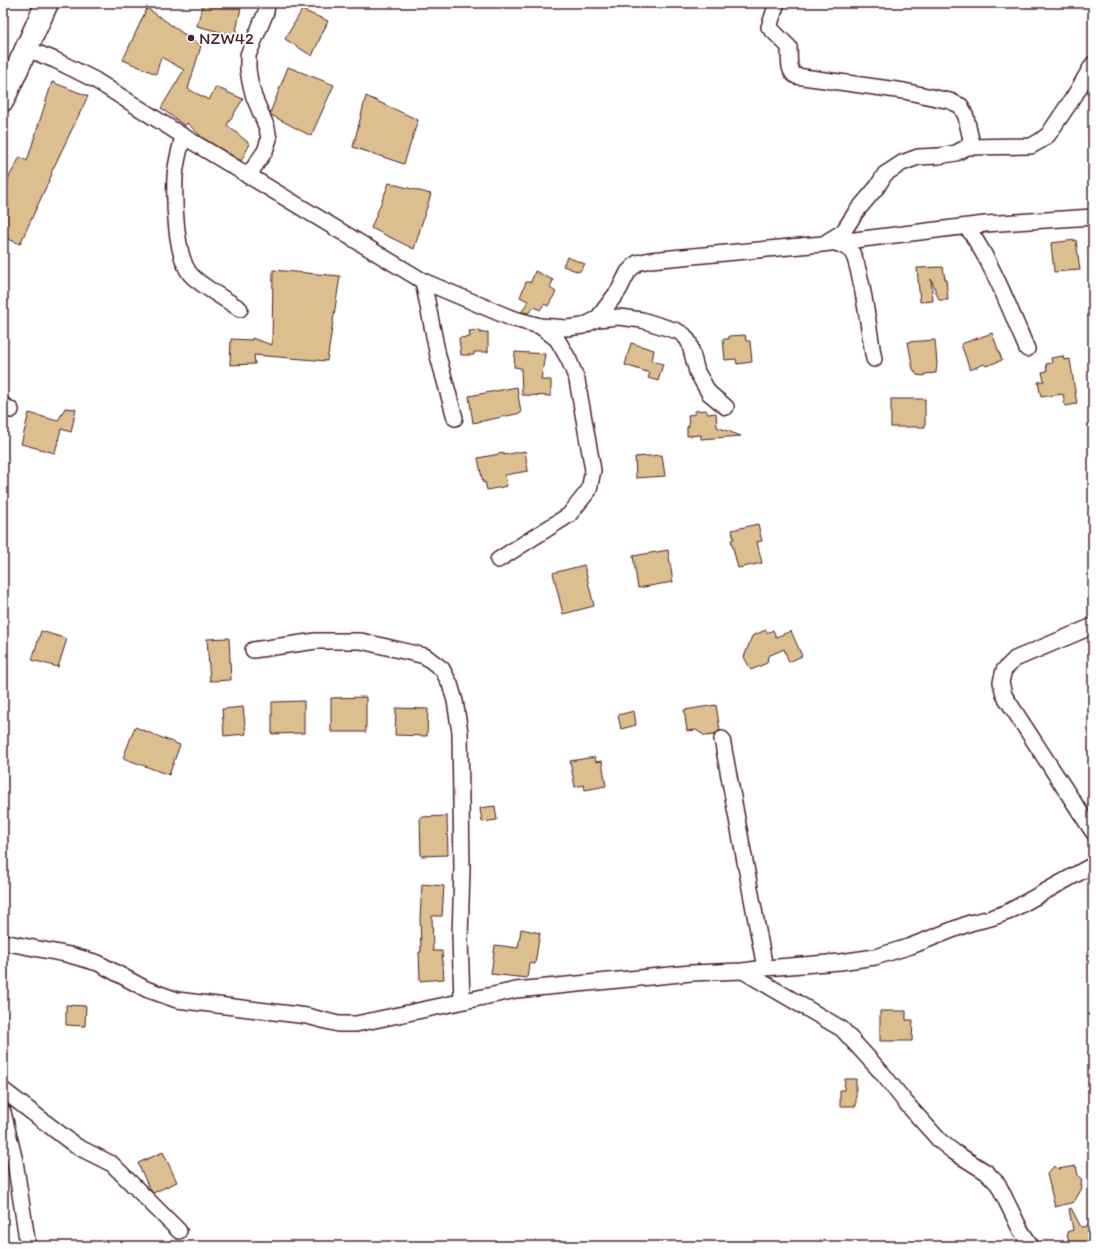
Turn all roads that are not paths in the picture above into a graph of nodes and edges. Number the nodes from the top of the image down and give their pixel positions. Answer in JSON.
{"nodes":[{"id":1,"x":47,"y":3,"type":"edge"},
{"id":2,"x":267,"y":3,"type":"edge"},
{"id":3,"x":777,"y":3,"type":"edge"},
{"id":4,"x":27,"y":49,"type":"junction"},
{"id":5,"x":1093,"y":64,"type":"edge"},
{"id":6,"x":3,"y":100,"type":"edge"},
{"id":7,"x":183,"y":136,"type":"junction"},
{"id":8,"x":967,"y":148,"type":"junction"},
{"id":9,"x":248,"y":176,"type":"junction"},
{"id":10,"x":1093,"y":217,"type":"edge"},
{"id":11,"x":967,"y":227,"type":"junction"},
{"id":12,"x":827,"y":243,"type":"junction"},
{"id":13,"x":424,"y":281,"type":"junction"},
{"id":14,"x":240,"y":309,"type":"dead end"},
{"id":15,"x":597,"y":319,"type":"junction"},
{"id":16,"x":540,"y":326,"type":"junction"},
{"id":17,"x":1027,"y":349,"type":"dead end"},
{"id":18,"x":874,"y":359,"type":"dead end"},
{"id":19,"x":726,"y":407,"type":"dead end"},
{"id":20,"x":455,"y":418,"type":"dead end"},
{"id":21,"x":498,"y":560,"type":"dead end"},
{"id":22,"x":1093,"y":626,"type":"edge"},
{"id":23,"x":253,"y":650,"type":"dead end"},
{"id":24,"x":722,"y":739,"type":"dead end"},
{"id":25,"x":1093,"y":832,"type":"edge"},
{"id":26,"x":1093,"y":865,"type":"edge"},
{"id":27,"x":3,"y":942,"type":"edge"},
{"id":28,"x":765,"y":968,"type":"junction"},
{"id":29,"x":743,"y":972,"type":"junction"},
{"id":30,"x":462,"y":1001,"type":"junction"},
{"id":31,"x":3,"y":1090,"type":"edge"},
{"id":32,"x":3,"y":1112,"type":"edge"},
{"id":33,"x":179,"y":1231,"type":"dead end"},
{"id":34,"x":28,"y":1246,"type":"edge"},
{"id":35,"x":1031,"y":1246,"type":"edge"}],
"edges":[{"from":1,"to":4,"type":"main road"},
{"from":2,"to":9,"type":"street"},
{"from":3,"to":8,"type":"street"},
{"from":4,"to":6,"type":"main road"},
{"from":4,"to":7,"type":"street"},
{"from":5,"to":8,"type":"street"},
{"from":7,"to":9,"type":"street"},
{"from":7,"to":14,"type":"street"},
{"from":8,"to":12,"type":"street"},
{"from":9,"to":13,"type":"street"},
{"from":10,"to":11,"type":"street"},
{"from":11,"to":12,"type":"street"},
{"from":11,"to":17,"type":"street"},
{"from":12,"to":15,"type":"street"},
{"from":12,"to":18,"type":"street"},
{"from":13,"to":16,"type":"street"},
{"from":13,"to":20,"type":"street"},
{"from":15,"to":16,"type":"street"},
{"from":15,"to":19,"type":"street"},
{"from":16,"to":21,"type":"street"},
{"from":22,"to":25,"type":"street"},
{"from":23,"to":30,"type":"street"},
{"from":24,"to":28,"type":"street"},
{"from":26,"to":28,"type":"street"},
{"from":27,"to":30,"type":"street"},
{"from":28,"to":29,"type":"street"},
{"from":29,"to":30,"type":"street"},
{"from":29,"to":35,"type":"street"},
{"from":31,"to":33,"type":"street"},
{"from":32,"to":34,"type":"street"}]}
